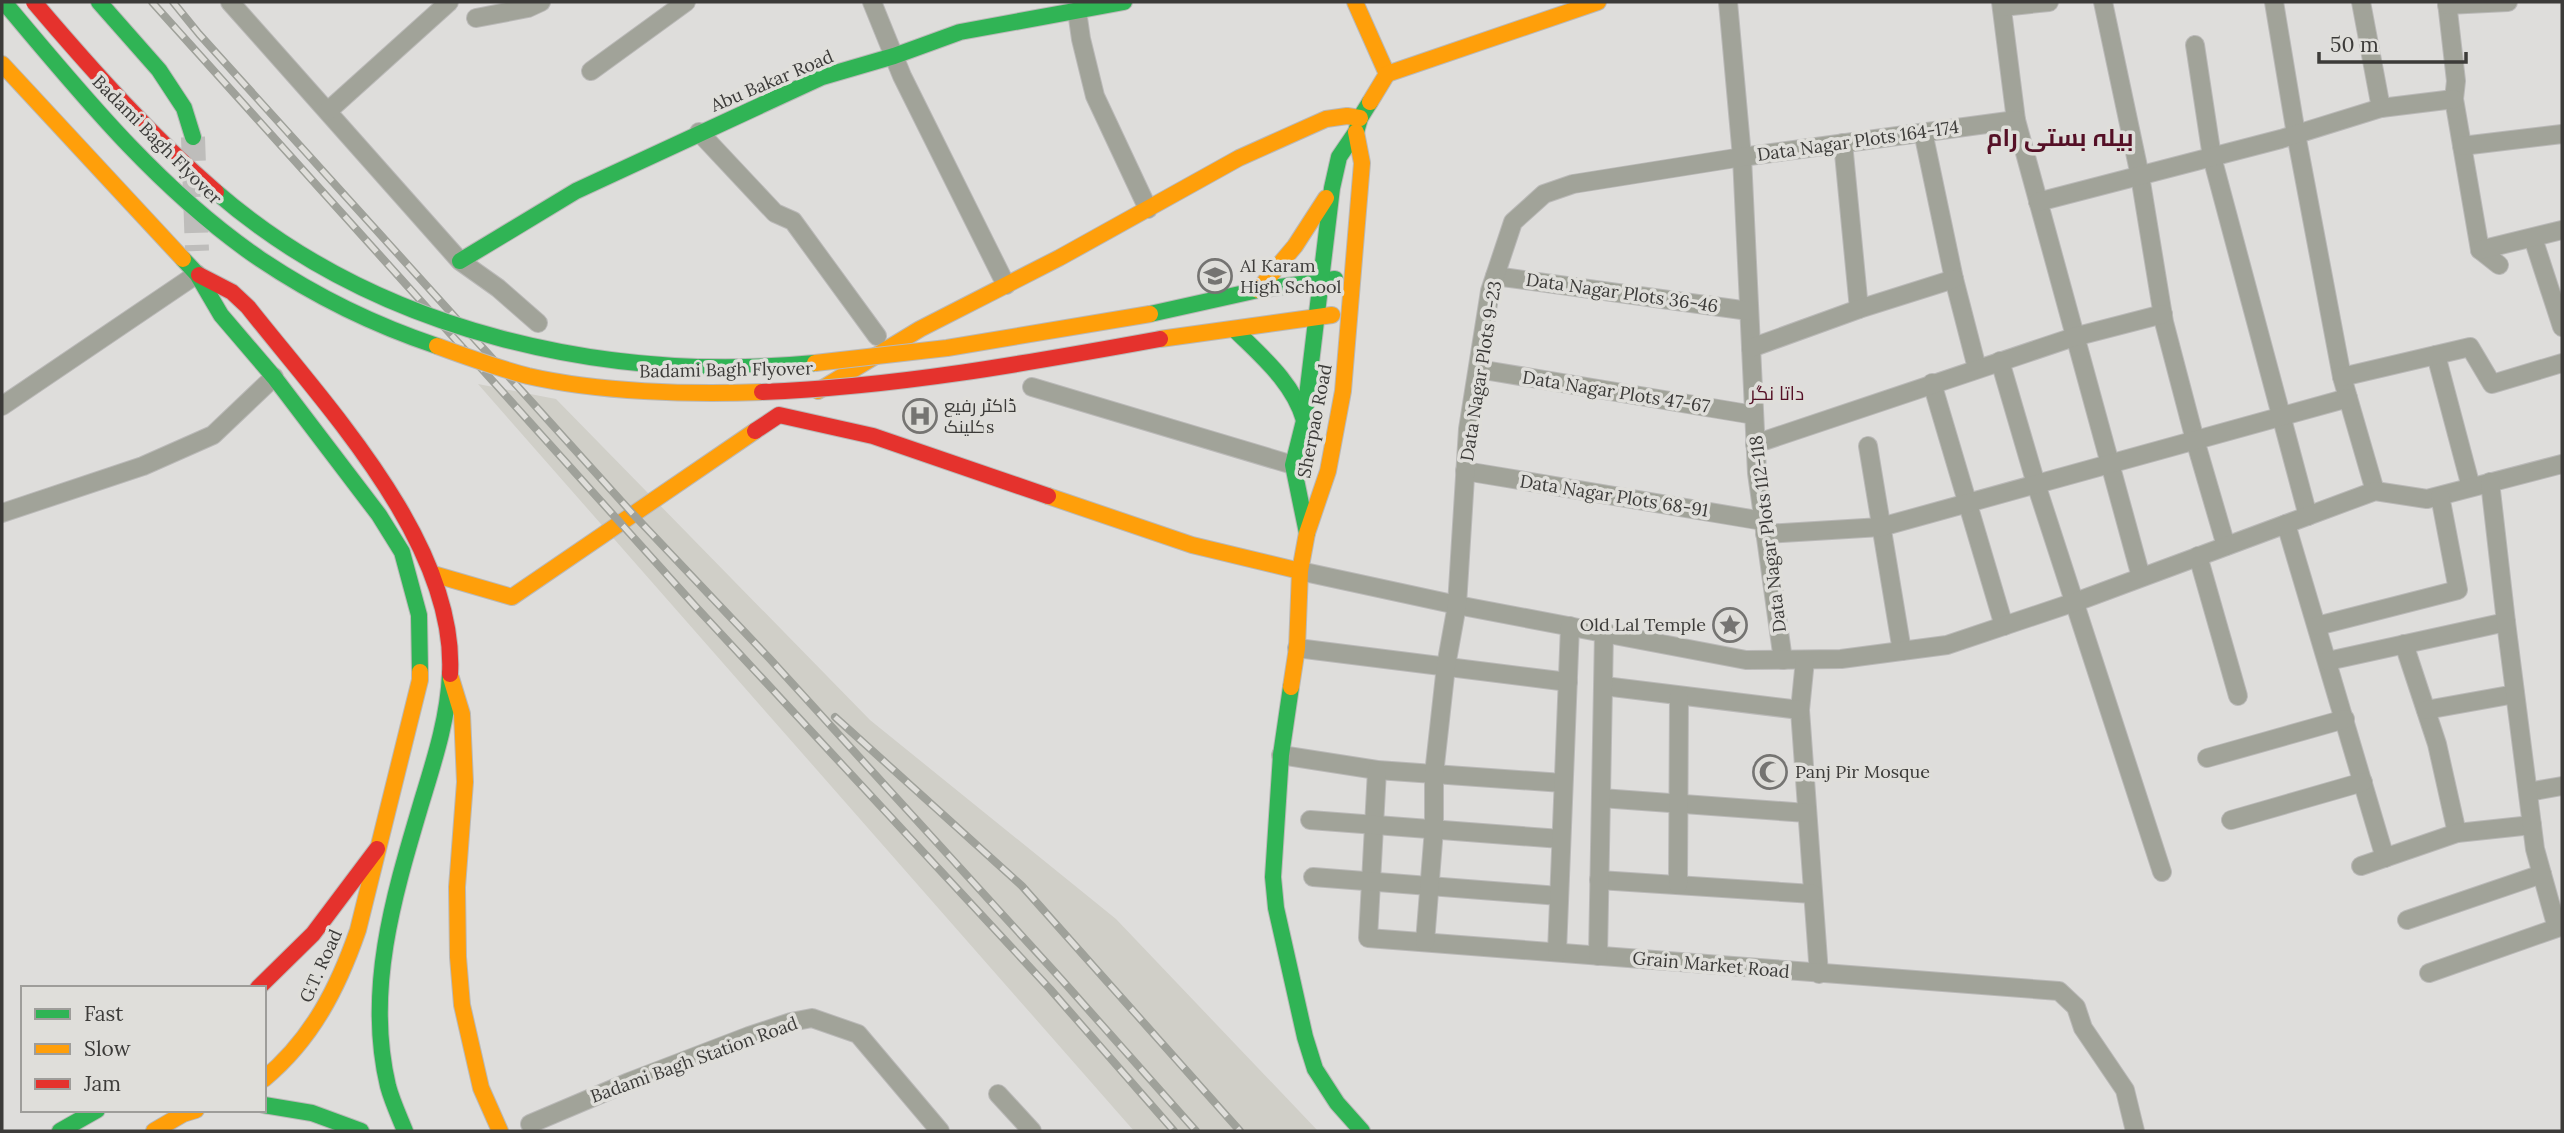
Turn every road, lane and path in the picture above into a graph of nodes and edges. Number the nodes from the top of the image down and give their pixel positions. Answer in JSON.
{"nodes":[{"id":1,"x":4,"y":2,"type":"edge"},
{"id":2,"x":34,"y":2,"type":"edge"},
{"id":3,"x":99,"y":2,"type":"edge"},
{"id":4,"x":232,"y":2,"type":"edge"},
{"id":5,"x":449,"y":2,"type":"edge"},
{"id":6,"x":541,"y":2,"type":"edge"},
{"id":7,"x":872,"y":2,"type":"edge"},
{"id":8,"x":1124,"y":2,"type":"edge"},
{"id":9,"x":1354,"y":2,"type":"edge"},
{"id":10,"x":1598,"y":2,"type":"edge"},
{"id":11,"x":1728,"y":2,"type":"edge"},
{"id":12,"x":2049,"y":2,"type":"edge"},
{"id":13,"x":2104,"y":2,"type":"edge"},
{"id":14,"x":2274,"y":2,"type":"edge"},
{"id":15,"x":2361,"y":2,"type":"edge"},
{"id":16,"x":2508,"y":2,"type":"edge"},
{"id":17,"x":682,"y":3,"type":"edge"},
{"id":18,"x":2447,"y":3,"type":"edge"},
{"id":19,"x":2001,"y":4,"type":"edge"},
{"id":20,"x":1077,"y":11,"type":"junction"},
{"id":21,"x":476,"y":19,"type":"dead end"},
{"id":22,"x":2194,"y":45,"type":"dead end"},
{"id":23,"x":894,"y":57,"type":"junction"},
{"id":24,"x":2,"y":64,"type":"edge"},
{"id":25,"x":591,"y":71,"type":"dead end"},
{"id":26,"x":1387,"y":74,"type":"junction"},
{"id":27,"x":2454,"y":99,"type":"junction"},
{"id":28,"x":2381,"y":108,"type":"junction"},
{"id":29,"x":328,"y":111,"type":"junction"},
{"id":30,"x":2016,"y":120,"type":"junction"},
{"id":31,"x":1358,"y":125,"type":"junction"},
{"id":32,"x":699,"y":132,"type":"junction"},
{"id":33,"x":1923,"y":132,"type":"junction"},
{"id":34,"x":2296,"y":134,"type":"junction"},
{"id":35,"x":2562,"y":134,"type":"edge"},
{"id":36,"x":193,"y":137,"type":"tunnel mouth"},
{"id":37,"x":1843,"y":143,"type":"junction"},
{"id":38,"x":2462,"y":146,"type":"junction"},
{"id":39,"x":1742,"y":157,"type":"junction"},
{"id":40,"x":2212,"y":157,"type":"junction"},
{"id":41,"x":2140,"y":176,"type":"junction"},
{"id":42,"x":1332,"y":188,"type":"junction"},
{"id":43,"x":2038,"y":202,"type":"junction"},
{"id":44,"x":1147,"y":209,"type":"junction"},
{"id":45,"x":1513,"y":222,"type":"joint"},
{"id":46,"x":2562,"y":230,"type":"edge"},
{"id":47,"x":2533,"y":238,"type":"junction"},
{"id":48,"x":2480,"y":250,"type":"junction"},
{"id":49,"x":197,"y":251,"type":"tunnel mouth"},
{"id":50,"x":460,"y":261,"type":"junction"},
{"id":51,"x":2499,"y":265,"type":"dead end"},
{"id":52,"x":197,"y":274,"type":"junction"},
{"id":53,"x":1353,"y":276,"type":"junction"},
{"id":54,"x":1495,"y":276,"type":"junction"},
{"id":55,"x":1954,"y":279,"type":"junction"},
{"id":56,"x":1321,"y":281,"type":"junction"},
{"id":57,"x":1006,"y":285,"type":"junction"},
{"id":58,"x":1258,"y":290,"type":"junction"},
{"id":59,"x":1858,"y":309,"type":"junction"},
{"id":60,"x":1749,"y":311,"type":"junction"},
{"id":61,"x":1350,"y":313,"type":"junction"},
{"id":62,"x":2163,"y":314,"type":"junction"},
{"id":63,"x":1316,"y":317,"type":"junction"},
{"id":64,"x":538,"y":323,"type":"dead end"},
{"id":65,"x":2562,"y":327,"type":"edge"},
{"id":66,"x":1234,"y":329,"type":"junction"},
{"id":67,"x":877,"y":336,"type":"dead end"},
{"id":68,"x":2074,"y":337,"type":"junction"},
{"id":69,"x":1751,"y":348,"type":"junction"},
{"id":70,"x":2436,"y":355,"type":"junction"},
{"id":71,"x":2000,"y":361,"type":"junction"},
{"id":72,"x":2562,"y":363,"type":"edge"},
{"id":73,"x":1977,"y":368,"type":"junction"},
{"id":74,"x":1478,"y":369,"type":"junction"},
{"id":75,"x":274,"y":377,"type":"junction"},
{"id":76,"x":2342,"y":377,"type":"junction"},
{"id":77,"x":1933,"y":383,"type":"junction"},
{"id":78,"x":1032,"y":387,"type":"dead end"},
{"id":79,"x":2348,"y":398,"type":"junction"},
{"id":80,"x":2,"y":406,"type":"edge"},
{"id":81,"x":779,"y":415,"type":"junction"},
{"id":82,"x":1754,"y":415,"type":"junction"},
{"id":83,"x":2282,"y":416,"type":"junction"},
{"id":84,"x":1304,"y":421,"type":"junction"},
{"id":85,"x":2194,"y":440,"type":"junction"},
{"id":86,"x":1755,"y":444,"type":"junction"},
{"id":87,"x":1868,"y":446,"type":"dead end"},
{"id":88,"x":2109,"y":464,"type":"junction"},
{"id":89,"x":2562,"y":464,"type":"edge"},
{"id":90,"x":1293,"y":465,"type":"junction"},
{"id":91,"x":1465,"y":471,"type":"junction"},
{"id":92,"x":2490,"y":482,"type":"junction"},
{"id":93,"x":2036,"y":484,"type":"junction"},
{"id":94,"x":2471,"y":487,"type":"junction"},
{"id":95,"x":2375,"y":491,"type":"junction"},
{"id":96,"x":2440,"y":496,"type":"junction"},
{"id":97,"x":1968,"y":503,"type":"junction"},
{"id":98,"x":2,"y":513,"type":"edge"},
{"id":99,"x":2308,"y":516,"type":"junction"},
{"id":100,"x":2286,"y":524,"type":"junction"},
{"id":101,"x":1881,"y":527,"type":"junction"},
{"id":102,"x":1764,"y":528,"type":"junction"},
{"id":103,"x":1307,"y":533,"type":"junction"},
{"id":104,"x":2226,"y":545,"type":"junction"},
{"id":105,"x":2198,"y":556,"type":"junction"},
{"id":106,"x":1300,"y":571,"type":"junction"},
{"id":107,"x":433,"y":574,"type":"junction"},
{"id":108,"x":2141,"y":577,"type":"junction"},
{"id":109,"x":2074,"y":602,"type":"junction"},
{"id":110,"x":1457,"y":605,"type":"junction"},
{"id":111,"x":2506,"y":622,"type":"junction"},
{"id":112,"x":1570,"y":626,"type":"junction"},
{"id":113,"x":2004,"y":626,"type":"junction"},
{"id":114,"x":2317,"y":626,"type":"junction"},
{"id":115,"x":1604,"y":633,"type":"junction"},
{"id":116,"x":2404,"y":644,"type":"junction"},
{"id":117,"x":1297,"y":648,"type":"junction"},
{"id":118,"x":1902,"y":651,"type":"junction"},
{"id":119,"x":1783,"y":660,"type":"junction"},
{"id":120,"x":1805,"y":660,"type":"junction"},
{"id":121,"x":2328,"y":661,"type":"junction"},
{"id":122,"x":1446,"y":666,"type":"junction"},
{"id":123,"x":451,"y":678,"type":"junction"},
{"id":124,"x":1567,"y":682,"type":"junction"},
{"id":125,"x":1604,"y":687,"type":"junction"},
{"id":126,"x":2515,"y":694,"type":"junction"},
{"id":127,"x":2238,"y":696,"type":"dead end"},
{"id":128,"x":1679,"y":697,"type":"junction"},
{"id":129,"x":1800,"y":710,"type":"junction"},
{"id":130,"x":2426,"y":710,"type":"junction"},
{"id":131,"x":2345,"y":719,"type":"junction"},
{"id":132,"x":1281,"y":755,"type":"junction"},
{"id":133,"x":2207,"y":758,"type":"dead end"},
{"id":134,"x":1377,"y":770,"type":"junction"},
{"id":135,"x":1434,"y":774,"type":"junction"},
{"id":136,"x":2363,"y":782,"type":"junction"},
{"id":137,"x":1563,"y":783,"type":"junction"},
{"id":138,"x":2562,"y":786,"type":"edge"},
{"id":139,"x":2528,"y":792,"type":"junction"},
{"id":140,"x":1601,"y":798,"type":"junction"},
{"id":141,"x":1678,"y":803,"type":"junction"},
{"id":142,"x":1807,"y":813,"type":"junction"},
{"id":143,"x":1310,"y":820,"type":"dead end"},
{"id":144,"x":2231,"y":820,"type":"dead end"},
{"id":145,"x":1374,"y":824,"type":"junction"},
{"id":146,"x":2532,"y":825,"type":"junction"},
{"id":147,"x":1434,"y":829,"type":"junction"},
{"id":148,"x":2457,"y":833,"type":"junction"},
{"id":149,"x":1561,"y":839,"type":"junction"},
{"id":150,"x":377,"y":849,"type":"junction"},
{"id":151,"x":2385,"y":858,"type":"junction"},
{"id":152,"x":2361,"y":866,"type":"dead end"},
{"id":153,"x":2162,"y":872,"type":"dead end"},
{"id":154,"x":2542,"y":874,"type":"junction"},
{"id":155,"x":1313,"y":877,"type":"dead end"},
{"id":156,"x":1371,"y":880,"type":"junction"},
{"id":157,"x":1600,"y":880,"type":"junction"},
{"id":158,"x":1428,"y":885,"type":"junction"},
{"id":159,"x":1678,"y":885,"type":"junction"},
{"id":160,"x":1813,"y":894,"type":"junction"},
{"id":161,"x":1559,"y":896,"type":"junction"},
{"id":162,"x":2407,"y":920,"type":"dead end"},
{"id":163,"x":1425,"y":942,"type":"junction"},
{"id":164,"x":1557,"y":952,"type":"junction"},
{"id":165,"x":1598,"y":956,"type":"junction"},
{"id":166,"x":2429,"y":973,"type":"dead end"},
{"id":167,"x":1819,"y":974,"type":"junction"},
{"id":168,"x":260,"y":986,"type":"edge"},
{"id":169,"x":266,"y":1078,"type":"edge"},
{"id":170,"x":998,"y":1094,"type":"dead end"},
{"id":171,"x":266,"y":1105,"type":"edge"},
{"id":172,"x":93,"y":1112,"type":"edge"},
{"id":173,"x":190,"y":1112,"type":"edge"},
{"id":174,"x":530,"y":1124,"type":"dead end"},
{"id":175,"x":60,"y":1131,"type":"edge"},
{"id":176,"x":154,"y":1131,"type":"edge"},
{"id":177,"x":361,"y":1131,"type":"edge"},
{"id":178,"x":405,"y":1131,"type":"edge"},
{"id":179,"x":500,"y":1131,"type":"edge"},
{"id":180,"x":940,"y":1131,"type":"edge"},
{"id":181,"x":1032,"y":1131,"type":"edge"},
{"id":182,"x":1362,"y":1131,"type":"edge"},
{"id":183,"x":2135,"y":1131,"type":"edge"}],
"edges":[{"from":1,"to":66,"type":"main road","name":"Badami Bagh Flyover","bridge":true},
{"from":2,"to":58,"type":"main road","name":"Badami Bagh Flyover","bridge":true},
{"from":3,"to":36,"type":"main road"},
{"from":4,"to":29,"type":"street"},
{"from":5,"to":29,"type":"street"},
{"from":6,"to":21,"type":"street"},
{"from":7,"to":23,"type":"street"},
{"from":8,"to":20,"type":"main road","name":"Abu Bakar Road"},
{"from":9,"to":26,"type":"main road"},
{"from":10,"to":26,"type":"main road"},
{"from":11,"to":39,"type":"street","name":"Data Nagar Plots 112-118"},
{"from":12,"to":19,"type":"street"},
{"from":13,"to":41,"type":"street"},
{"from":14,"to":34,"type":"street"},
{"from":15,"to":28,"type":"street"},
{"from":16,"to":18,"type":"street"},
{"from":17,"to":25,"type":"street"},
{"from":18,"to":27,"type":"street"},
{"from":19,"to":30,"type":"street"},
{"from":20,"to":23,"type":"main road","name":"Abu Bakar Road"},
{"from":20,"to":44,"type":"street"},
{"from":22,"to":40,"type":"street"},
{"from":23,"to":32,"type":"main road","name":"Abu Bakar Road"},
{"from":23,"to":57,"type":"street"},
{"from":24,"to":52,"type":"main road"},
{"from":26,"to":31,"type":"main road"},
{"from":27,"to":28,"type":"street"},
{"from":27,"to":38,"type":"street"},
{"from":28,"to":34,"type":"street"},
{"from":29,"to":50,"type":"street"},
{"from":30,"to":33,"type":"street","name":"Data Nagar Plots 164-174"},
{"from":30,"to":43,"type":"street"},
{"from":31,"to":42,"type":"main road"},
{"from":31,"to":44,"type":"main road"},
{"from":31,"to":53,"type":"main road","name":"Sherpao Road"},
{"from":32,"to":50,"type":"main road","name":"Abu Bakar Road"},
{"from":32,"to":67,"type":"street"},
{"from":33,"to":37,"type":"street","name":"Data Nagar Plots 164-174"},
{"from":33,"to":55,"type":"street"},
{"from":34,"to":40,"type":"street"},
{"from":34,"to":76,"type":"street"},
{"from":35,"to":38,"type":"street"},
{"from":37,"to":39,"type":"street","name":"Data Nagar Plots 164-174"},
{"from":37,"to":59,"type":"street"},
{"from":38,"to":48,"type":"street"},
{"from":39,"to":45,"type":"street","name":"Data Nagar Plots 164-174"},
{"from":39,"to":60,"type":"street","name":"Data Nagar Plots 112-118"},
{"from":40,"to":41,"type":"street"},
{"from":40,"to":83,"type":"street"},
{"from":41,"to":43,"type":"street"},
{"from":41,"to":62,"type":"street"},
{"from":42,"to":56,"type":"main road","name":"Sherpao Road"},
{"from":42,"to":58,"type":"main road"},
{"from":43,"to":68,"type":"street"},
{"from":44,"to":57,"type":"main road"},
{"from":45,"to":54,"type":"street","name":"Data Nagar Plots 9-23"},
{"from":46,"to":47,"type":"street"},
{"from":47,"to":48,"type":"street"},
{"from":47,"to":65,"type":"street"},
{"from":48,"to":51,"type":"street"},
{"from":49,"to":52,"type":"main road"},
{"from":50,"to":64,"type":"street"},
{"from":52,"to":75,"type":"main road","name":"G.T. Road"},
{"from":52,"to":80,"type":"street"},
{"from":52,"to":107,"type":"main road"},
{"from":53,"to":56,"type":"main road","name":"Badami Bagh Flyover"},
{"from":53,"to":61,"type":"main road","name":"Sherpao Road"},
{"from":54,"to":60,"type":"street","name":"Data Nagar Plots 36-46"},
{"from":54,"to":74,"type":"street","name":"Data Nagar Plots 9-23"},
{"from":55,"to":59,"type":"street"},
{"from":55,"to":73,"type":"street"},
{"from":56,"to":58,"type":"main road","name":"Badami Bagh Flyover"},
{"from":56,"to":63,"type":"main road","name":"Sherpao Road"},
{"from":57,"to":81,"type":"main road"},
{"from":59,"to":69,"type":"street"},
{"from":60,"to":69,"type":"street","name":"Data Nagar Plots 112-118"},
{"from":61,"to":63,"type":"main road","name":"Badami Bagh Flyover"},
{"from":61,"to":103,"type":"main road","name":"Sherpao Road"},
{"from":62,"to":68,"type":"street"},
{"from":62,"to":85,"type":"street"},
{"from":63,"to":66,"type":"main road","name":"Badami Bagh Flyover"},
{"from":63,"to":84,"type":"main road","name":"Sherpao Road"},
{"from":66,"to":84,"type":"main road"},
{"from":68,"to":71,"type":"street"},
{"from":68,"to":88,"type":"street"},
{"from":69,"to":82,"type":"street","name":"Data Nagar Plots 112-118"},
{"from":70,"to":72,"type":"street"},
{"from":70,"to":76,"type":"street"},
{"from":70,"to":94,"type":"street"},
{"from":71,"to":73,"type":"street"},
{"from":71,"to":93,"type":"street"},
{"from":73,"to":77,"type":"street"},
{"from":74,"to":82,"type":"street","name":"Data Nagar Plots 47-67"},
{"from":74,"to":91,"type":"street","name":"Data Nagar Plots 9-23"},
{"from":75,"to":98,"type":"street"},
{"from":75,"to":150,"type":"main road","name":"G.T. Road"},
{"from":76,"to":79,"type":"street"},
{"from":77,"to":86,"type":"street"},
{"from":77,"to":97,"type":"street"},
{"from":78,"to":90,"type":"street"},
{"from":79,"to":83,"type":"street","name":"Data Nagar Plots 68-91"},
{"from":79,"to":95,"type":"street"},
{"from":81,"to":106,"type":"main road"},
{"from":81,"to":107,"type":"main road"},
{"from":82,"to":86,"type":"street","name":"Data Nagar Plots 112-118"},
{"from":83,"to":85,"type":"street","name":"Data Nagar Plots 68-91"},
{"from":83,"to":99,"type":"street"},
{"from":84,"to":90,"type":"main road","name":"Sherpao Road"},
{"from":85,"to":88,"type":"street","name":"Data Nagar Plots 68-91"},
{"from":85,"to":104,"type":"street"},
{"from":86,"to":102,"type":"street","name":"Data Nagar Plots 112-118"},
{"from":87,"to":101,"type":"street"},
{"from":88,"to":93,"type":"street","name":"Data Nagar Plots 68-91"},
{"from":88,"to":108,"type":"street"},
{"from":89,"to":92,"type":"street"},
{"from":90,"to":103,"type":"main road","name":"Sherpao Road"},
{"from":91,"to":102,"type":"street","name":"Data Nagar Plots 68-91"},
{"from":91,"to":110,"type":"street","name":"Data Nagar Plots 9-23"},
{"from":92,"to":94,"type":"street"},
{"from":92,"to":111,"type":"street"},
{"from":93,"to":97,"type":"street","name":"Data Nagar Plots 68-91"},
{"from":93,"to":109,"type":"street"},
{"from":94,"to":96,"type":"street"},
{"from":95,"to":96,"type":"street"},
{"from":95,"to":99,"type":"street"},
{"from":96,"to":114,"type":"street"},
{"from":97,"to":101,"type":"street","name":"Data Nagar Plots 68-91"},
{"from":97,"to":113,"type":"street"},
{"from":99,"to":100,"type":"street"},
{"from":100,"to":104,"type":"street"},
{"from":100,"to":114,"type":"street"},
{"from":101,"to":102,"type":"street","name":"Data Nagar Plots 68-91"},
{"from":101,"to":118,"type":"street"},
{"from":102,"to":119,"type":"street","name":"Data Nagar Plots 112-118"},
{"from":103,"to":106,"type":"main road","name":"Sherpao Road"},
{"from":104,"to":105,"type":"street"},
{"from":105,"to":108,"type":"street"},
{"from":105,"to":127,"type":"street"},
{"from":106,"to":110,"type":"street"},
{"from":106,"to":117,"type":"main road","name":"Sherpao Road"},
{"from":107,"to":123,"type":"main road"},
{"from":108,"to":109,"type":"street"},
{"from":109,"to":113,"type":"street"},
{"from":109,"to":153,"type":"street"},
{"from":110,"to":112,"type":"street"},
{"from":110,"to":122,"type":"street","name":"Data Nagar Plots 9-23"},
{"from":111,"to":116,"type":"street"},
{"from":111,"to":126,"type":"street"},
{"from":112,"to":115,"type":"street"},
{"from":112,"to":124,"type":"street"},
{"from":113,"to":118,"type":"street"},
{"from":114,"to":121,"type":"street"},
{"from":115,"to":119,"type":"street"},
{"from":115,"to":125,"type":"street"},
{"from":116,"to":121,"type":"street"},
{"from":116,"to":130,"type":"street"},
{"from":117,"to":122,"type":"street"},
{"from":117,"to":132,"type":"main road","name":"Sherpao Road"},
{"from":118,"to":120,"type":"street"},
{"from":119,"to":120,"type":"street"},
{"from":120,"to":129,"type":"street"},
{"from":121,"to":131,"type":"street"},
{"from":122,"to":124,"type":"street"},
{"from":122,"to":135,"type":"street","name":"Data Nagar Plots 9-23"},
{"from":123,"to":178,"type":"main road"},
{"from":123,"to":179,"type":"main road"},
{"from":124,"to":137,"type":"street"},
{"from":125,"to":128,"type":"street"},
{"from":125,"to":140,"type":"street"},
{"from":126,"to":130,"type":"street"},
{"from":126,"to":139,"type":"street"},
{"from":128,"to":129,"type":"street"},
{"from":128,"to":141,"type":"street"},
{"from":129,"to":142,"type":"street"},
{"from":130,"to":148,"type":"street"},
{"from":131,"to":133,"type":"street"},
{"from":131,"to":136,"type":"street"},
{"from":132,"to":134,"type":"street"},
{"from":132,"to":182,"type":"main road","name":"Sherpao Road"},
{"from":134,"to":135,"type":"street"},
{"from":134,"to":145,"type":"street","name":"Grain Market Road"},
{"from":135,"to":137,"type":"street"},
{"from":135,"to":147,"type":"street","name":"Data Nagar Plots 9-23"},
{"from":136,"to":144,"type":"street"},
{"from":136,"to":151,"type":"street"},
{"from":137,"to":149,"type":"street"},
{"from":138,"to":139,"type":"street"},
{"from":139,"to":146,"type":"street"},
{"from":140,"to":141,"type":"street"},
{"from":140,"to":157,"type":"street"},
{"from":141,"to":142,"type":"street"},
{"from":141,"to":159,"type":"street"},
{"from":142,"to":160,"type":"street"},
{"from":143,"to":145,"type":"street"},
{"from":145,"to":147,"type":"street"},
{"from":145,"to":156,"type":"street","name":"Grain Market Road"},
{"from":146,"to":148,"type":"street"},
{"from":146,"to":154,"type":"street"},
{"from":147,"to":149,"type":"street"},
{"from":147,"to":158,"type":"street","name":"Data Nagar Plots 9-23"},
{"from":148,"to":151,"type":"street"},
{"from":149,"to":161,"type":"street"},
{"from":150,"to":168,"type":"main road"},
{"from":150,"to":169,"type":"main road","name":"G.T. Road"},
{"from":151,"to":152,"type":"street"},
{"from":154,"to":162,"type":"street"},
{"from":154,"to":166,"type":"street"},
{"from":155,"to":156,"type":"street"},
{"from":156,"to":158,"type":"street"},
{"from":156,"to":163,"type":"street","name":"Grain Market Road"},
{"from":157,"to":159,"type":"street"},
{"from":157,"to":165,"type":"street"},
{"from":158,"to":161,"type":"street"},
{"from":158,"to":163,"type":"street","name":"Data Nagar Plots 9-23"},
{"from":159,"to":160,"type":"street"},
{"from":160,"to":167,"type":"street"},
{"from":161,"to":164,"type":"street"},
{"from":163,"to":164,"type":"street","name":"Grain Market Road"},
{"from":164,"to":165,"type":"street","name":"Grain Market Road"},
{"from":165,"to":167,"type":"street","name":"Grain Market Road"},
{"from":167,"to":183,"type":"street","name":"Grain Market Road"},
{"from":170,"to":181,"type":"street"},
{"from":171,"to":177,"type":"main road"},
{"from":172,"to":175,"type":"main road"},
{"from":173,"to":176,"type":"main road"},
{"from":174,"to":180,"type":"street","name":"Badami Bagh Station Road"}]}
